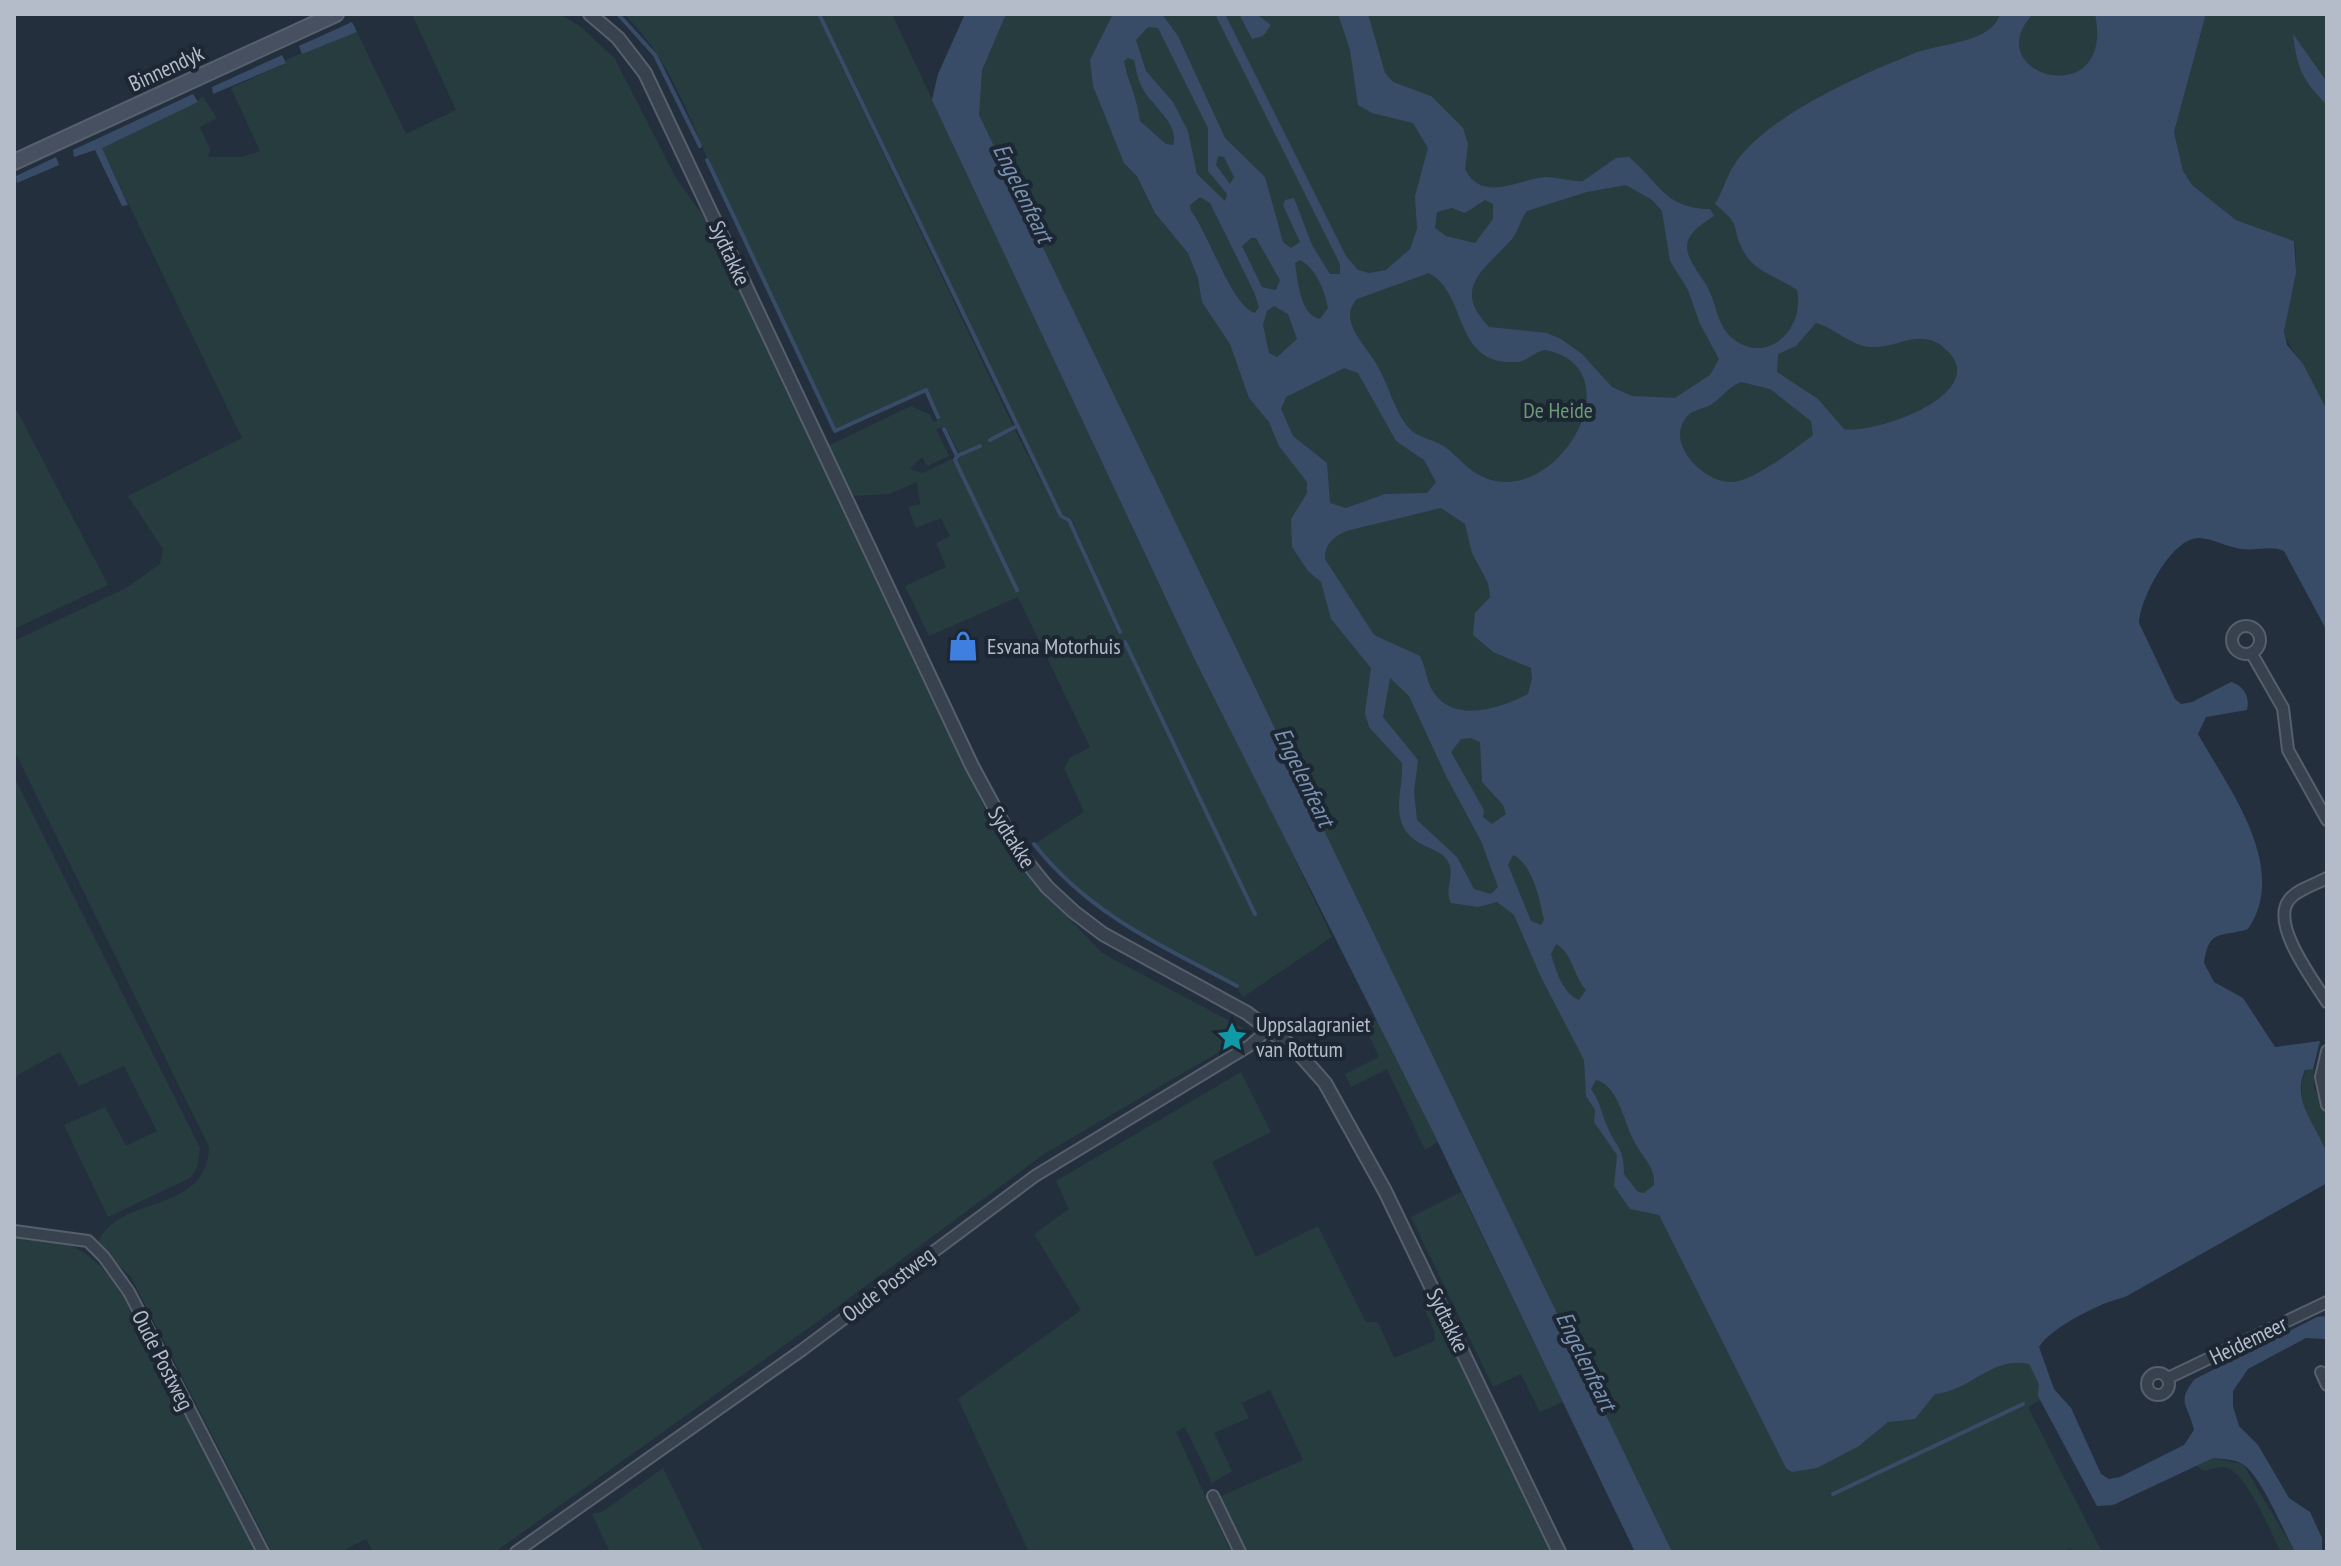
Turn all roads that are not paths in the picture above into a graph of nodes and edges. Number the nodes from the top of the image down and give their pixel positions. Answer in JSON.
{"nodes":[{"id":1,"x":336,"y":14,"type":"edge"},
{"id":2,"x":590,"y":14,"type":"edge"},
{"id":3,"x":14,"y":162,"type":"edge"},
{"id":4,"x":2252,"y":654,"type":"dead end"},
{"id":5,"x":2327,"y":820,"type":"edge"},
{"id":6,"x":2327,"y":878,"type":"edge"},
{"id":7,"x":2327,"y":1002,"type":"edge"},
{"id":8,"x":1269,"y":1029,"type":"junction"},
{"id":9,"x":2327,"y":1051,"type":"edge"},
{"id":10,"x":2327,"y":1105,"type":"edge"},
{"id":11,"x":14,"y":1231,"type":"edge"},
{"id":12,"x":2327,"y":1302,"type":"edge"},
{"id":13,"x":2321,"y":1372,"type":"dead end"},
{"id":14,"x":2168,"y":1378,"type":"dead end"},
{"id":15,"x":2327,"y":1385,"type":"edge"},
{"id":16,"x":1213,"y":1496,"type":"dead end"},
{"id":17,"x":263,"y":1552,"type":"edge"},
{"id":18,"x":516,"y":1552,"type":"edge"},
{"id":19,"x":1240,"y":1552,"type":"edge"},
{"id":20,"x":1559,"y":1552,"type":"edge"}],
"edges":[{"from":1,"to":3,"type":"main road","name":"Binnendyk"},
{"from":2,"to":8,"type":"street","name":"Sydtakke"},
{"from":4,"to":5,"type":"street"},
{"from":6,"to":7,"type":"street"},
{"from":8,"to":18,"type":"street","name":"Oude Postweg"},
{"from":8,"to":20,"type":"street","name":"Sydtakke"},
{"from":9,"to":10,"type":"street"},
{"from":11,"to":17,"type":"street","name":"Oude Postweg"},
{"from":12,"to":14,"type":"street","name":"Heidemeer"},
{"from":13,"to":15,"type":"street"},
{"from":16,"to":19,"type":"street"}]}
